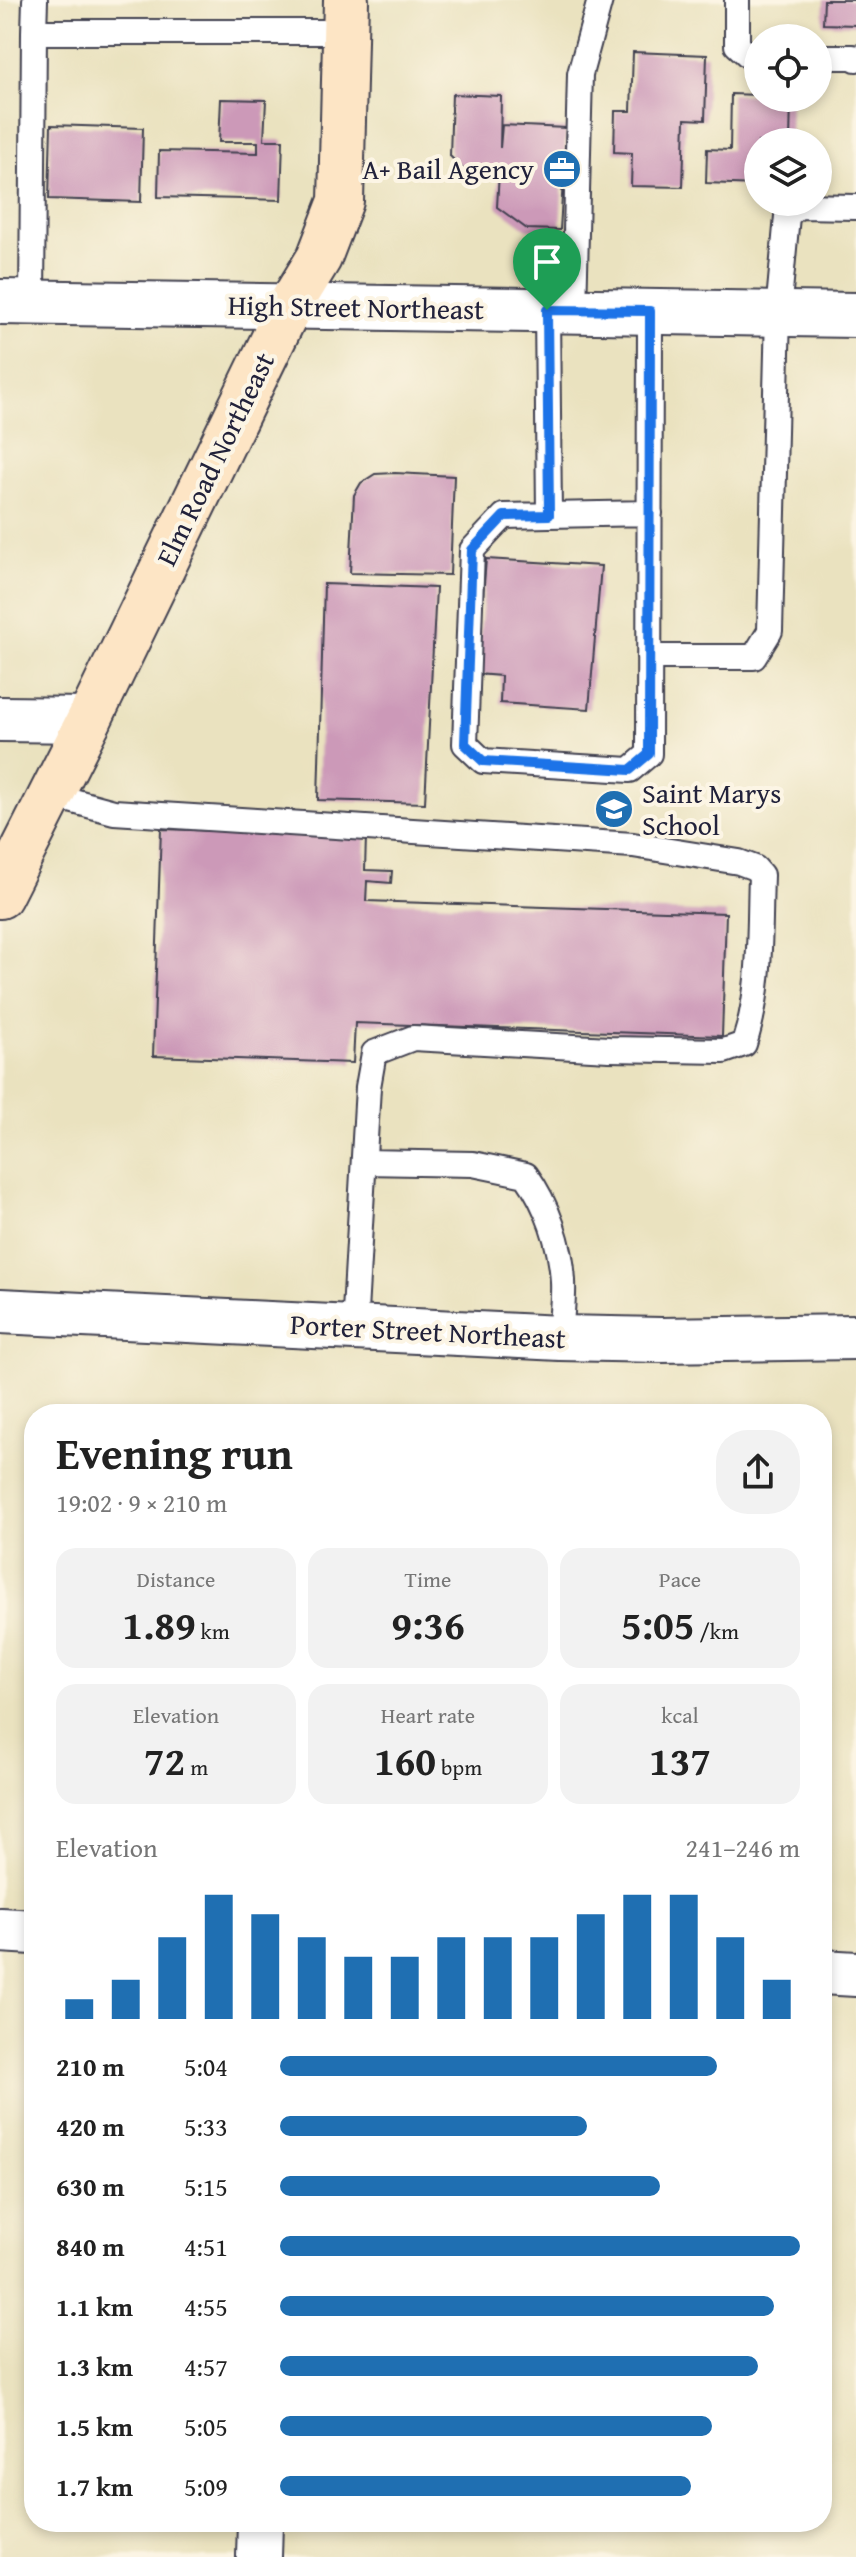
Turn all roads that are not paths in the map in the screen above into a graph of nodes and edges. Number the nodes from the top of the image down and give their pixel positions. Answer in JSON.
{"nodes":[{"id":1,"x":35,"y":0,"type":"edge"},
{"id":2,"x":600,"y":0,"type":"edge"},
{"id":3,"x":737,"y":0,"type":"edge"},
{"id":4,"x":345,"y":16,"type":"edge"},
{"id":5,"x":34,"y":32,"type":"junction"},
{"id":6,"x":744,"y":51,"type":"edge"},
{"id":7,"x":832,"y":58,"type":"edge"},
{"id":8,"x":856,"y":59,"type":"edge"},
{"id":9,"x":856,"y":207,"type":"edge"},
{"id":10,"x":16,"y":302,"type":"edge"},
{"id":11,"x":289,"y":307,"type":"junction"},
{"id":12,"x":560,"y":310,"type":"junction"},
{"id":13,"x":650,"y":311,"type":"junction"},
{"id":14,"x":778,"y":313,"type":"junction"},
{"id":15,"x":856,"y":315,"type":"edge"},
{"id":16,"x":650,"y":513,"type":"junction"},
{"id":17,"x":549,"y":515,"type":"junction"},
{"id":18,"x":649,"y":657,"type":"junction"},
{"id":19,"x":0,"y":719,"type":"edge"},
{"id":20,"x":89,"y":720,"type":"junction"},
{"id":21,"x":51,"y":795,"type":"junction"},
{"id":22,"x":0,"y":896,"type":"edge"},
{"id":23,"x":364,"y":1162,"type":"junction"},
{"id":24,"x":0,"y":1311,"type":"edge"},
{"id":25,"x":354,"y":1329,"type":"junction"},
{"id":26,"x":856,"y":1337,"type":"edge"},
{"id":27,"x":560,"y":1338,"type":"junction"},
{"id":28,"x":0,"y":1930,"type":"edge"},
{"id":29,"x":24,"y":1931,"type":"edge"},
{"id":30,"x":832,"y":1973,"type":"edge"},
{"id":31,"x":856,"y":1974,"type":"edge"},
{"id":32,"x":260,"y":2532,"type":"edge"},
{"id":33,"x":259,"y":2557,"type":"edge"}],
"edges":[{"from":1,"to":5,"type":"lane"},
{"from":2,"to":12,"type":"lane"},
{"from":3,"to":6,"type":"lane"},
{"from":4,"to":5,"type":"lane"},
{"from":4,"to":11,"type":"main road","name":"Elm Road Northeast"},
{"from":5,"to":10,"type":"lane"},
{"from":7,"to":8,"type":"lane"},
{"from":9,"to":14,"type":"lane"},
{"from":10,"to":11,"type":"street","name":"High Street Northeast"},
{"from":11,"to":12,"type":"street","name":"High Street Northeast"},
{"from":11,"to":20,"type":"main road","name":"Elm Road Northeast"},
{"from":12,"to":13,"type":"street","name":"High Street Northeast"},
{"from":12,"to":17,"type":"lane"},
{"from":13,"to":14,"type":"street","name":"High Street Northeast"},
{"from":13,"to":16,"type":"lane"},
{"from":14,"to":15,"type":"street","name":"High Street Northeast"},
{"from":14,"to":18,"type":"lane"},
{"from":16,"to":17,"type":"lane"},
{"from":16,"to":18,"type":"lane"},
{"from":17,"to":18,"type":"lane"},
{"from":19,"to":20,"type":"street"},
{"from":20,"to":21,"type":"main road","name":"Elm Road Northeast"},
{"from":21,"to":22,"type":"main road","name":"Elm Road Northeast"},
{"from":21,"to":23,"type":"lane"},
{"from":23,"to":25,"type":"lane"},
{"from":23,"to":27,"type":"lane"},
{"from":24,"to":25,"type":"street","name":"Porter Street Northeast"},
{"from":25,"to":27,"type":"street","name":"Porter Street Northeast"},
{"from":26,"to":27,"type":"street","name":"Porter Street Northeast"},
{"from":28,"to":29,"type":"street"},
{"from":30,"to":31,"type":"street"},
{"from":32,"to":33,"type":"street"}]}
